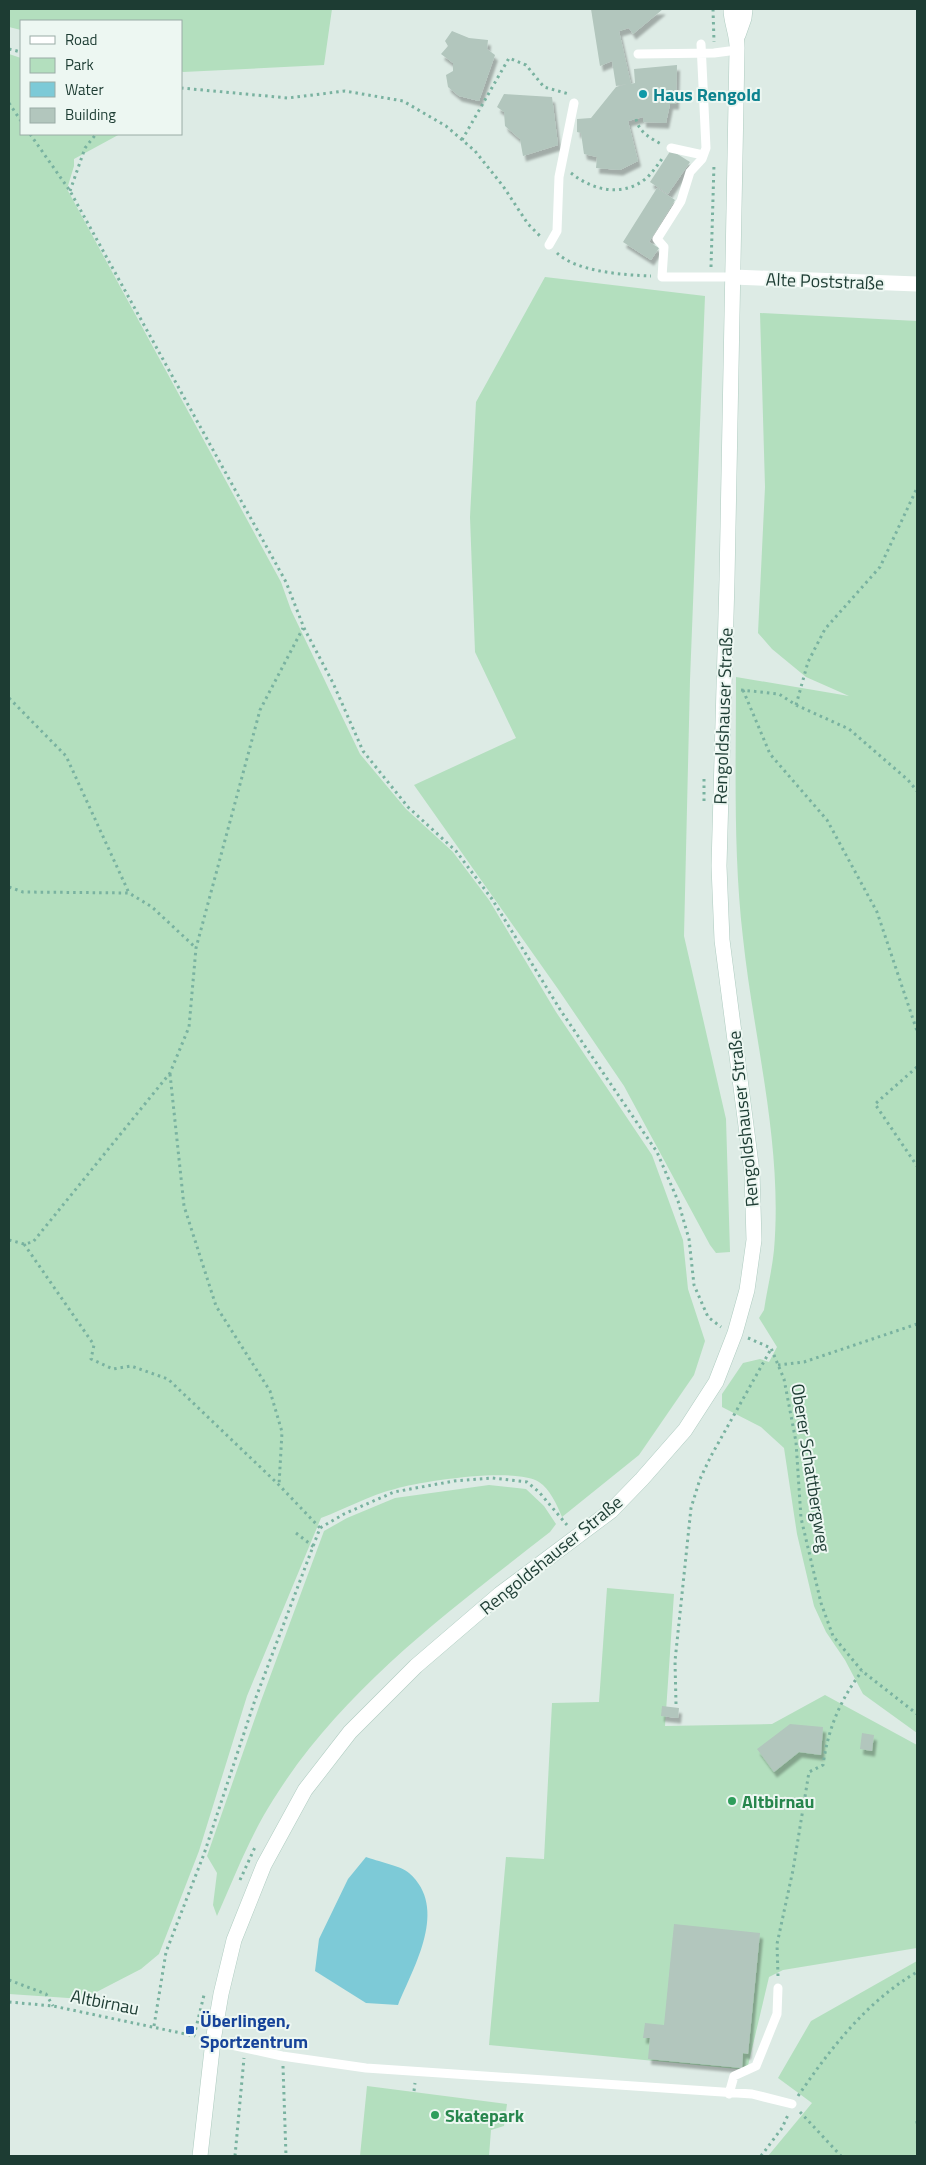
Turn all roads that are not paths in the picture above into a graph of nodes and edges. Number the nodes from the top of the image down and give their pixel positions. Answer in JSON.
{"nodes":[{"id":1,"x":731,"y":9,"type":"edge"},
{"id":2,"x":745,"y":9,"type":"edge"},
{"id":3,"x":737,"y":43,"type":"junction"},
{"id":4,"x":701,"y":48,"type":"junction"},
{"id":5,"x":638,"y":54,"type":"dead end"},
{"id":6,"x":574,"y":103,"type":"road end"},
{"id":7,"x":671,"y":148,"type":"road end"},
{"id":8,"x":704,"y":155,"type":"junction"},
{"id":9,"x":549,"y":245,"type":"road end"},
{"id":10,"x":733,"y":277,"type":"junction"},
{"id":11,"x":917,"y":284,"type":"edge"},
{"id":12,"x":778,"y":1988,"type":"road end"},
{"id":13,"x":213,"y":2041,"type":"junction"},
{"id":14,"x":729,"y":2094,"type":"junction"},
{"id":15,"x":792,"y":2104,"type":"road end"},
{"id":16,"x":200,"y":2156,"type":"edge"}],
"edges":[{"from":1,"to":3,"type":"street"},
{"from":2,"to":3,"type":"street"},
{"from":3,"to":4,"type":"lane"},
{"from":3,"to":10,"type":"street","name":"Rengoldshauser Straße"},
{"from":4,"to":5,"type":"lane"},
{"from":4,"to":8,"type":"lane"},
{"from":6,"to":9,"type":"lane"},
{"from":7,"to":8,"type":"lane"},
{"from":8,"to":10,"type":"lane"},
{"from":10,"to":11,"type":"street","name":"Alte Poststraße"},
{"from":10,"to":13,"type":"street","name":"Rengoldshauser Straße"},
{"from":12,"to":14,"type":"lane"},
{"from":13,"to":14,"type":"lane"},
{"from":13,"to":16,"type":"street","name":"Rengoldshauser Straße"},
{"from":14,"to":15,"type":"lane"}]}
